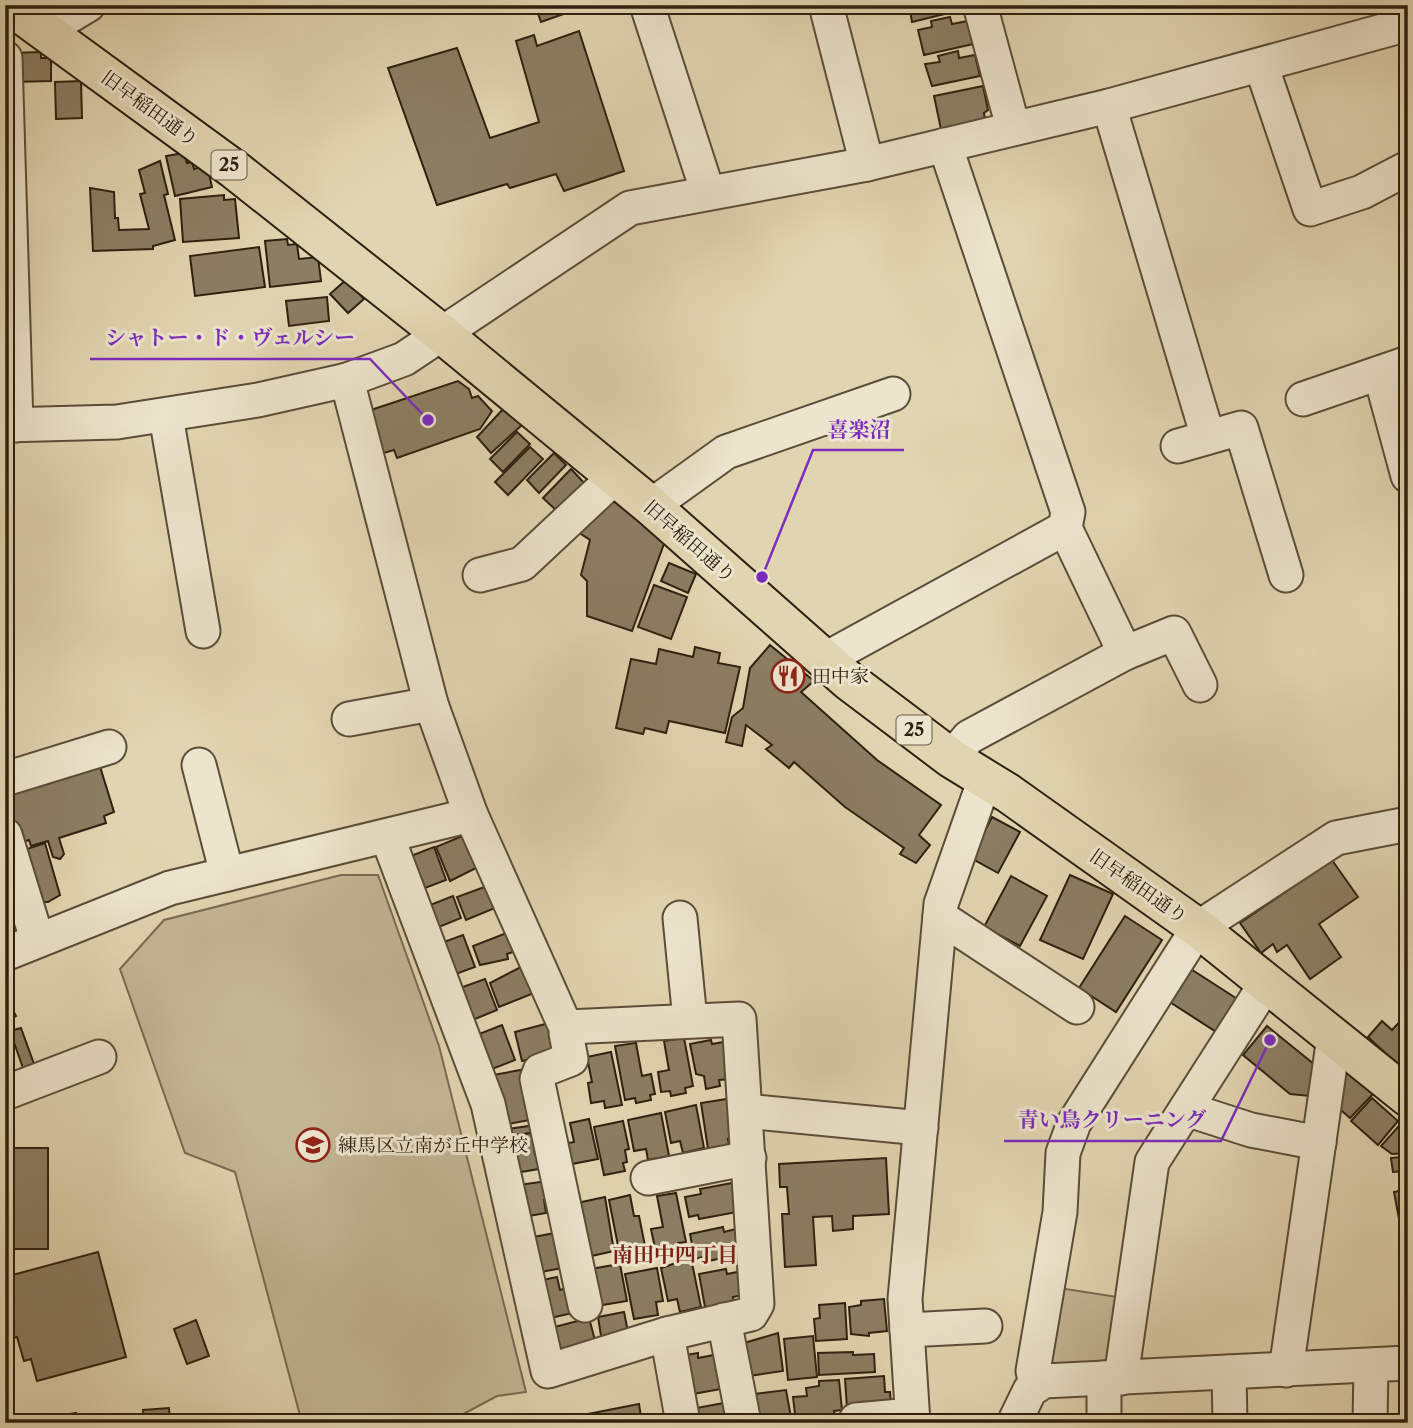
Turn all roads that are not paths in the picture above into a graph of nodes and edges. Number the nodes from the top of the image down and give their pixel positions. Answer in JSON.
{"nodes":[{"id":1,"x":9,"y":5,"type":"edge"},
{"id":2,"x":88,"y":5,"type":"edge"},
{"id":3,"x":647,"y":5,"type":"edge"},
{"id":4,"x":980,"y":5,"type":"edge"},
{"id":5,"x":1404,"y":5,"type":"edge"},
{"id":6,"x":1408,"y":9,"type":"edge"},
{"id":7,"x":828,"y":13,"type":"dead end"},
{"id":8,"x":1408,"y":24,"type":"edge"},
{"id":9,"x":45,"y":31,"type":"junction"},
{"id":10,"x":5,"y":58,"type":"edge"},
{"id":11,"x":1261,"y":65,"type":"junction"},
{"id":12,"x":1109,"y":106,"type":"junction"},
{"id":13,"x":1013,"y":127,"type":"junction"},
{"id":14,"x":945,"y":145,"type":"junction"},
{"id":15,"x":867,"y":164,"type":"junction"},
{"id":16,"x":1408,"y":168,"type":"edge"},
{"id":17,"x":708,"y":192,"type":"junction"},
{"id":18,"x":442,"y":334,"type":"junction"},
{"id":19,"x":1394,"y":368,"type":"edge"},
{"id":20,"x":347,"y":380,"type":"junction"},
{"id":21,"x":892,"y":394,"type":"dead end"},
{"id":22,"x":1303,"y":399,"type":"dead end"},
{"id":23,"x":166,"y":416,"type":"junction"},
{"id":24,"x":11,"y":425,"type":"edge"},
{"id":25,"x":615,"y":476,"type":"junction"},
{"id":26,"x":1408,"y":477,"type":"edge"},
{"id":27,"x":651,"y":506,"type":"junction"},
{"id":28,"x":1065,"y":528,"type":"junction"},
{"id":29,"x":480,"y":575,"type":"dead end"},
{"id":30,"x":1286,"y":575,"type":"dead end"},
{"id":31,"x":203,"y":631,"type":"dead end"},
{"id":32,"x":1125,"y":653,"type":"junction"},
{"id":33,"x":824,"y":660,"type":"junction"},
{"id":34,"x":1200,"y":685,"type":"dead end"},
{"id":35,"x":432,"y":704,"type":"junction"},
{"id":36,"x":349,"y":719,"type":"dead end"},
{"id":37,"x":109,"y":747,"type":"dead end"},
{"id":38,"x":951,"y":758,"type":"junction"},
{"id":39,"x":199,"y":765,"type":"dead end"},
{"id":40,"x":5,"y":779,"type":"edge"},
{"id":41,"x":985,"y":779,"type":"junction"},
{"id":42,"x":471,"y":815,"type":"junction"},
{"id":43,"x":1408,"y":824,"type":"edge"},
{"id":44,"x":5,"y":835,"type":"edge"},
{"id":45,"x":387,"y":836,"type":"junction"},
{"id":46,"x":227,"y":874,"type":"junction"},
{"id":47,"x":940,"y":916,"type":"junction"},
{"id":48,"x":680,"y":919,"type":"dead end"},
{"id":49,"x":1198,"y":928,"type":"junction"},
{"id":50,"x":37,"y":939,"type":"junction"},
{"id":51,"x":5,"y":954,"type":"edge"},
{"id":52,"x":1267,"y":982,"type":"junction"},
{"id":53,"x":1077,"y":1007,"type":"dead end"},
{"id":54,"x":690,"y":1020,"type":"junction"},
{"id":55,"x":568,"y":1027,"type":"junction"},
{"id":56,"x":1334,"y":1037,"type":"junction"},
{"id":57,"x":99,"y":1058,"type":"dead end"},
{"id":58,"x":5,"y":1093,"type":"edge"},
{"id":59,"x":1408,"y":1097,"type":"edge"},
{"id":60,"x":1186,"y":1109,"type":"junction"},
{"id":61,"x":746,"y":1111,"type":"junction"},
{"id":62,"x":921,"y":1128,"type":"junction"},
{"id":63,"x":1319,"y":1143,"type":"junction"},
{"id":64,"x":749,"y":1158,"type":"junction"},
{"id":65,"x":648,"y":1178,"type":"dead end"},
{"id":66,"x":584,"y":1305,"type":"dead end"},
{"id":67,"x":724,"y":1320,"type":"junction"},
{"id":68,"x":985,"y":1326,"type":"dead end"},
{"id":69,"x":907,"y":1330,"type":"junction"},
{"id":70,"x":667,"y":1334,"type":"junction"},
{"id":71,"x":1408,"y":1363,"type":"edge"},
{"id":72,"x":1371,"y":1367,"type":"junction"},
{"id":73,"x":1286,"y":1370,"type":"junction"},
{"id":74,"x":1229,"y":1372,"type":"junction"},
{"id":75,"x":1112,"y":1378,"type":"junction"},
{"id":76,"x":1036,"y":1384,"type":"junction"},
{"id":77,"x":913,"y":1419,"type":"edge"},
{"id":78,"x":856,"y":1420,"type":"dead end"},
{"id":79,"x":683,"y":1423,"type":"edge"},
{"id":80,"x":744,"y":1423,"type":"edge"},
{"id":81,"x":1014,"y":1423,"type":"edge"},
{"id":82,"x":1104,"y":1423,"type":"edge"},
{"id":83,"x":1230,"y":1423,"type":"edge"},
{"id":84,"x":1370,"y":1423,"type":"edge"}],
"edges":[{"from":1,"to":9,"type":"main road","name":"旧早稲田通り","number":"25"},
{"from":2,"to":9,"type":"street"},
{"from":3,"to":17,"type":"street"},
{"from":4,"to":13,"type":"street"},
{"from":5,"to":6,"type":"street"},
{"from":7,"to":15,"type":"street"},
{"from":8,"to":11,"type":"street"},
{"from":9,"to":18,"type":"main road","name":"旧早稲田通り","number":"25"},
{"from":10,"to":24,"type":"street"},
{"from":11,"to":12,"type":"street"},
{"from":11,"to":16,"type":"street"},
{"from":12,"to":13,"type":"street"},
{"from":12,"to":30,"type":"street"},
{"from":13,"to":14,"type":"street"},
{"from":14,"to":15,"type":"street"},
{"from":14,"to":28,"type":"street"},
{"from":15,"to":17,"type":"street"},
{"from":17,"to":18,"type":"street"},
{"from":18,"to":20,"type":"street"},
{"from":18,"to":25,"type":"main road","name":"旧早稲田通り","number":"25"},
{"from":19,"to":22,"type":"street"},
{"from":19,"to":26,"type":"street"},
{"from":20,"to":23,"type":"street"},
{"from":20,"to":35,"type":"street"},
{"from":21,"to":27,"type":"street"},
{"from":23,"to":24,"type":"street"},
{"from":23,"to":31,"type":"street"},
{"from":25,"to":27,"type":"main road","name":"旧早稲田通り","number":"25"},
{"from":25,"to":29,"type":"street"},
{"from":27,"to":33,"type":"main road","name":"旧早稲田通り","number":"25"},
{"from":28,"to":32,"type":"street"},
{"from":28,"to":33,"type":"street"},
{"from":32,"to":34,"type":"street"},
{"from":32,"to":38,"type":"street"},
{"from":33,"to":38,"type":"main road","name":"旧早稲田通り","number":"25"},
{"from":35,"to":36,"type":"street"},
{"from":35,"to":42,"type":"street"},
{"from":37,"to":40,"type":"street"},
{"from":38,"to":41,"type":"main road","name":"旧早稲田通り","number":"25"},
{"from":39,"to":46,"type":"street"},
{"from":41,"to":47,"type":"street"},
{"from":41,"to":49,"type":"main road","name":"旧早稲田通り","number":"25"},
{"from":42,"to":45,"type":"street"},
{"from":42,"to":55,"type":"street"},
{"from":43,"to":49,"type":"street"},
{"from":44,"to":50,"type":"street"},
{"from":45,"to":46,"type":"street"},
{"from":45,"to":70,"type":"street"},
{"from":46,"to":50,"type":"street"},
{"from":47,"to":53,"type":"street"},
{"from":47,"to":62,"type":"street"},
{"from":48,"to":54,"type":"street"},
{"from":49,"to":52,"type":"main road","name":"旧早稲田通り","number":"25"},
{"from":49,"to":76,"type":"street"},
{"from":50,"to":51,"type":"street"},
{"from":52,"to":56,"type":"main road","name":"旧早稲田通り","number":"25"},
{"from":52,"to":60,"type":"street"},
{"from":54,"to":55,"type":"street"},
{"from":54,"to":61,"type":"street"},
{"from":55,"to":66,"type":"street"},
{"from":56,"to":59,"type":"main road","name":"旧早稲田通り","number":"25"},
{"from":56,"to":63,"type":"street"},
{"from":57,"to":58,"type":"street"},
{"from":60,"to":63,"type":"street"},
{"from":60,"to":75,"type":"street"},
{"from":61,"to":62,"type":"street"},
{"from":61,"to":64,"type":"street"},
{"from":62,"to":69,"type":"street"},
{"from":63,"to":73,"type":"street"},
{"from":64,"to":65,"type":"street"},
{"from":64,"to":67,"type":"street"},
{"from":67,"to":70,"type":"street"},
{"from":67,"to":80,"type":"street"},
{"from":68,"to":69,"type":"street"},
{"from":69,"to":77,"type":"street"},
{"from":70,"to":79,"type":"street"},
{"from":71,"to":72,"type":"street"},
{"from":72,"to":73,"type":"street"},
{"from":72,"to":84,"type":"street"},
{"from":73,"to":74,"type":"street"},
{"from":74,"to":75,"type":"street"},
{"from":74,"to":83,"type":"street"},
{"from":75,"to":76,"type":"street"},
{"from":75,"to":82,"type":"street"},
{"from":76,"to":81,"type":"street"},
{"from":77,"to":78,"type":"street"}]}
